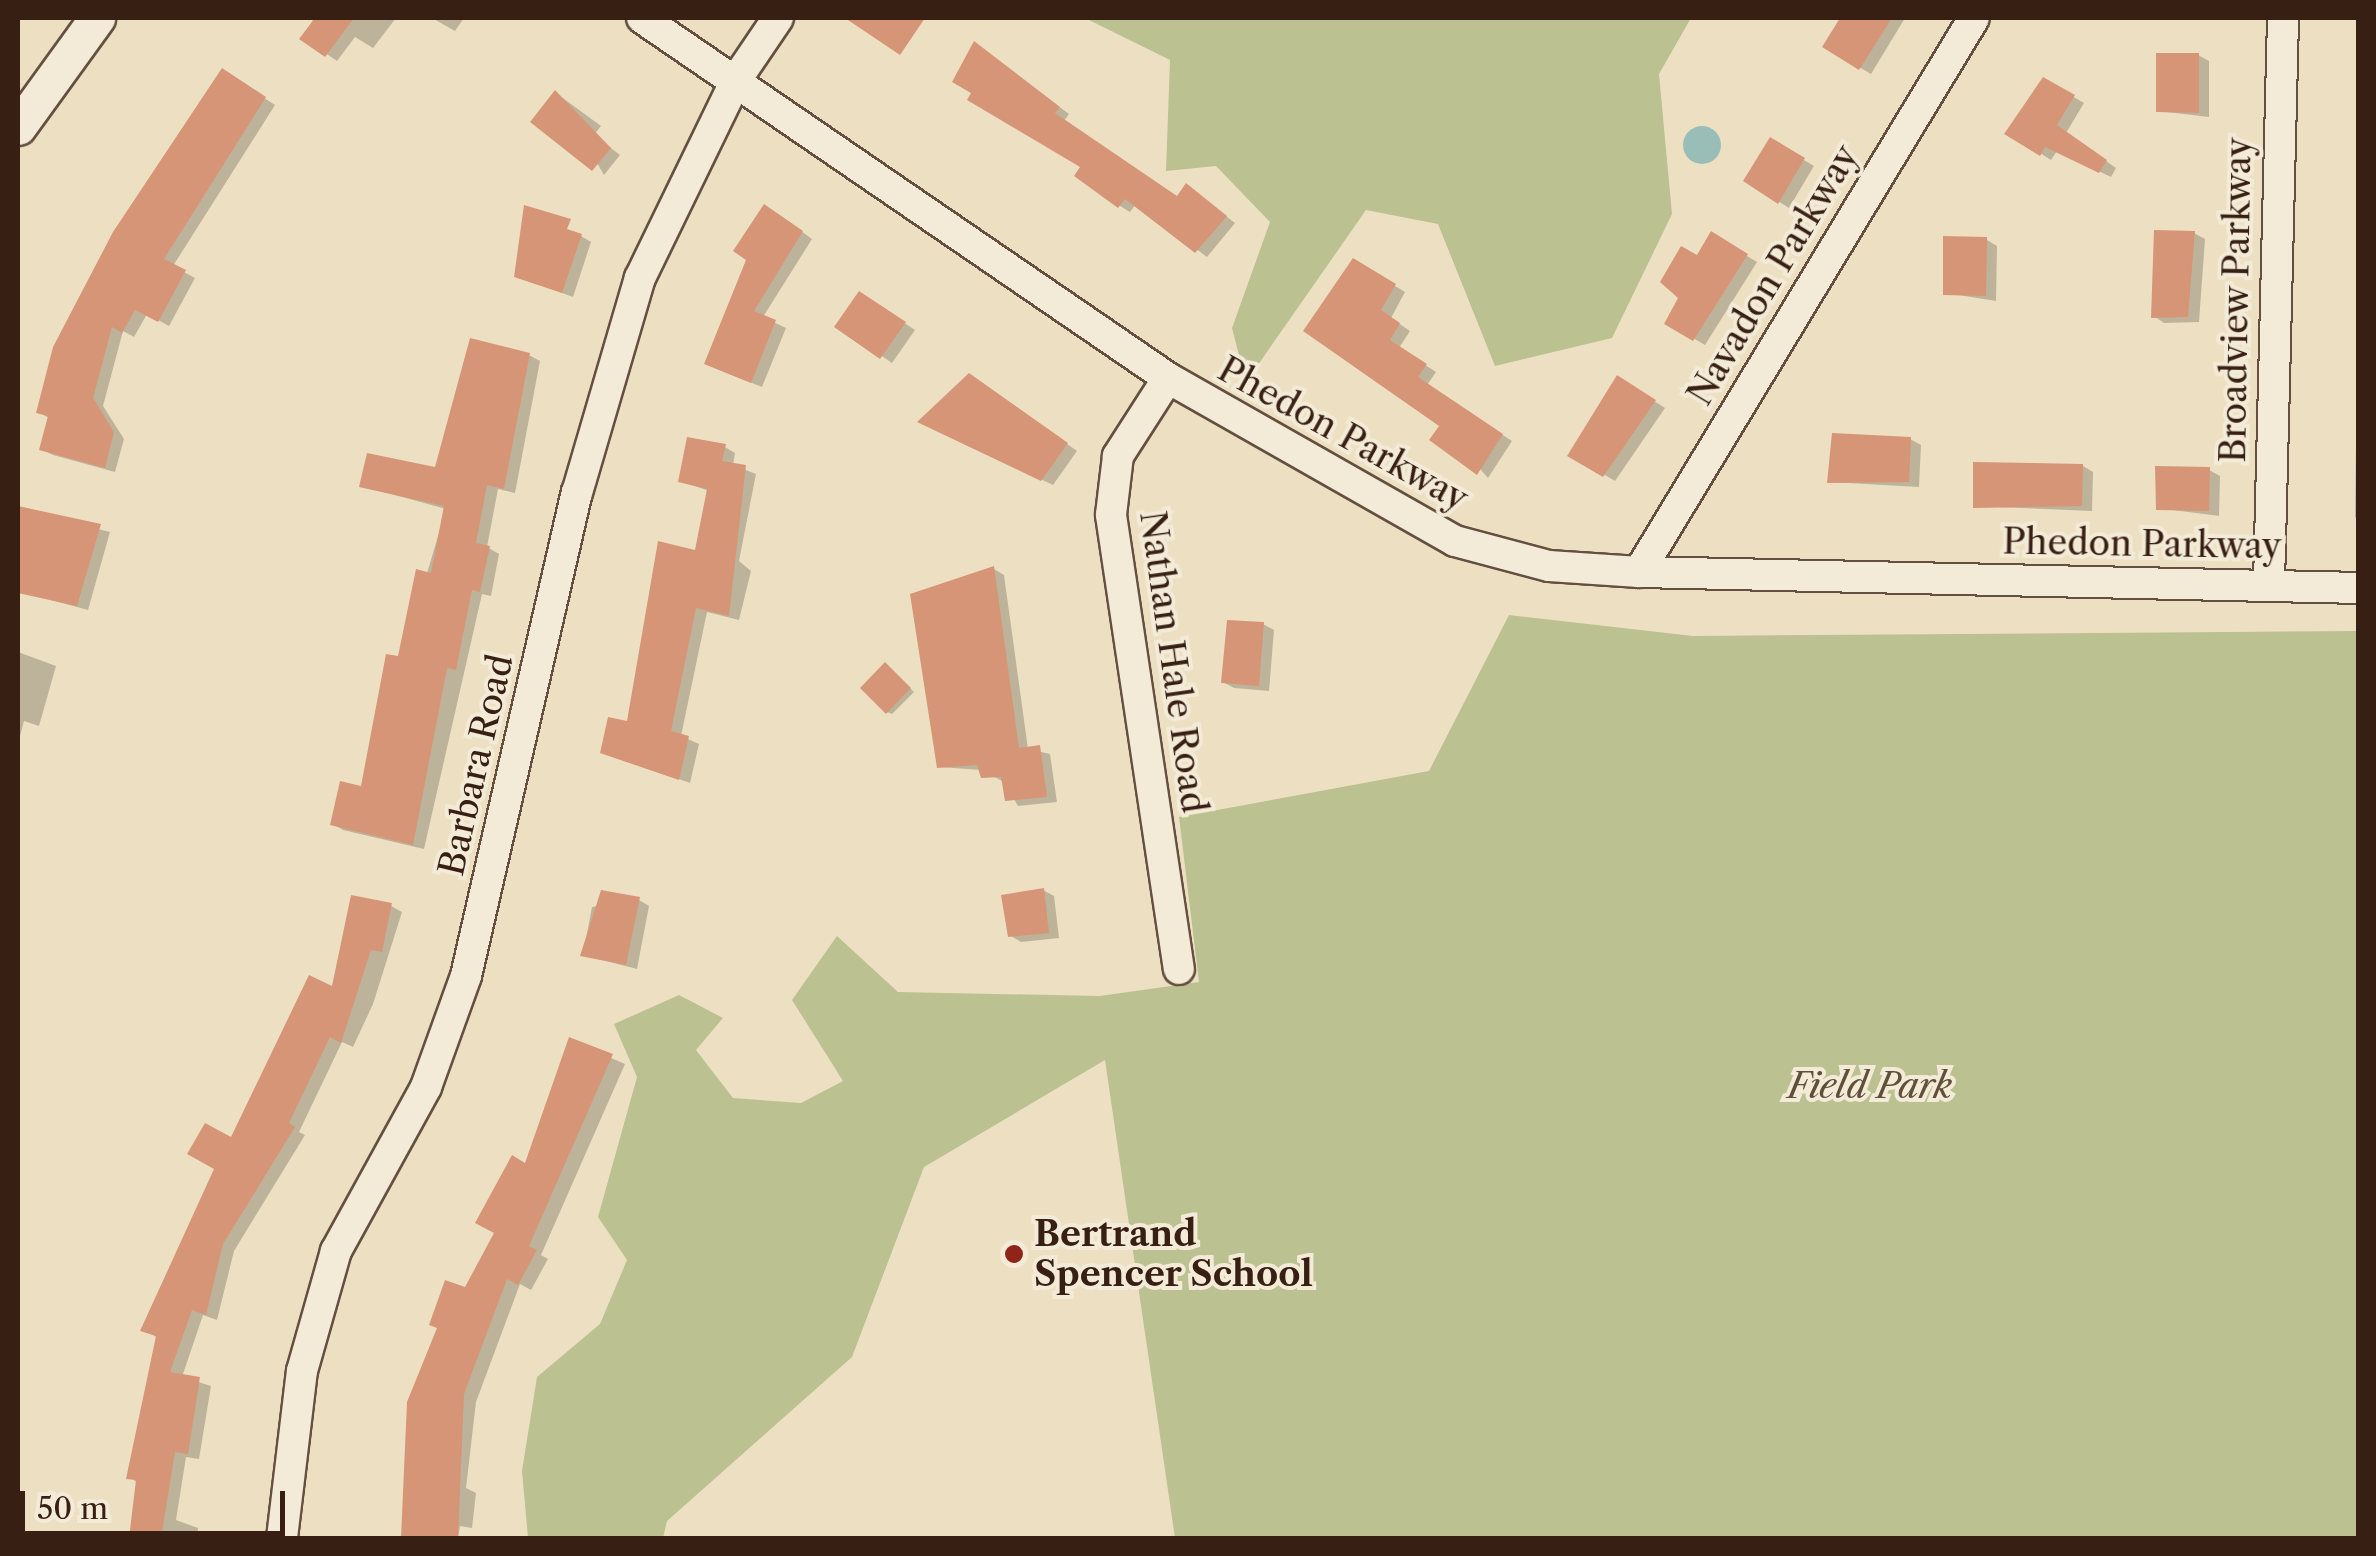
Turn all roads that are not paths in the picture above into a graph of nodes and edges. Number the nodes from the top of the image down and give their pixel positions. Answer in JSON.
{"nodes":[{"id":1,"x":98,"y":18,"type":"edge"},
{"id":2,"x":642,"y":18,"type":"edge"},
{"id":3,"x":778,"y":18,"type":"edge"},
{"id":4,"x":1974,"y":18,"type":"edge"},
{"id":5,"x":2283,"y":18,"type":"edge"},
{"id":6,"x":736,"y":80,"type":"junction"},
{"id":7,"x":18,"y":127,"type":"edge"},
{"id":8,"x":1168,"y":378,"type":"junction"},
{"id":9,"x":1639,"y":572,"type":"junction"},
{"id":10,"x":2269,"y":584,"type":"junction"},
{"id":11,"x":2358,"y":588,"type":"edge"},
{"id":12,"x":1178,"y":970,"type":"dead end"},
{"id":13,"x":282,"y":1538,"type":"edge"}],
"edges":[{"from":1,"to":7,"type":"street"},
{"from":2,"to":6,"type":"street","name":"Phedon Parkway"},
{"from":3,"to":6,"type":"street","name":"Barbara Road"},
{"from":4,"to":9,"type":"street","name":"Navadon Parkway"},
{"from":5,"to":10,"type":"street","name":"Broadview Parkway"},
{"from":6,"to":8,"type":"street","name":"Phedon Parkway"},
{"from":6,"to":13,"type":"street","name":"Barbara Road"},
{"from":8,"to":9,"type":"street","name":"Phedon Parkway"},
{"from":8,"to":12,"type":"street","name":"Nathan Hale Road"},
{"from":9,"to":10,"type":"street","name":"Phedon Parkway"},
{"from":10,"to":11,"type":"street","name":"Phedon Parkway"}]}
